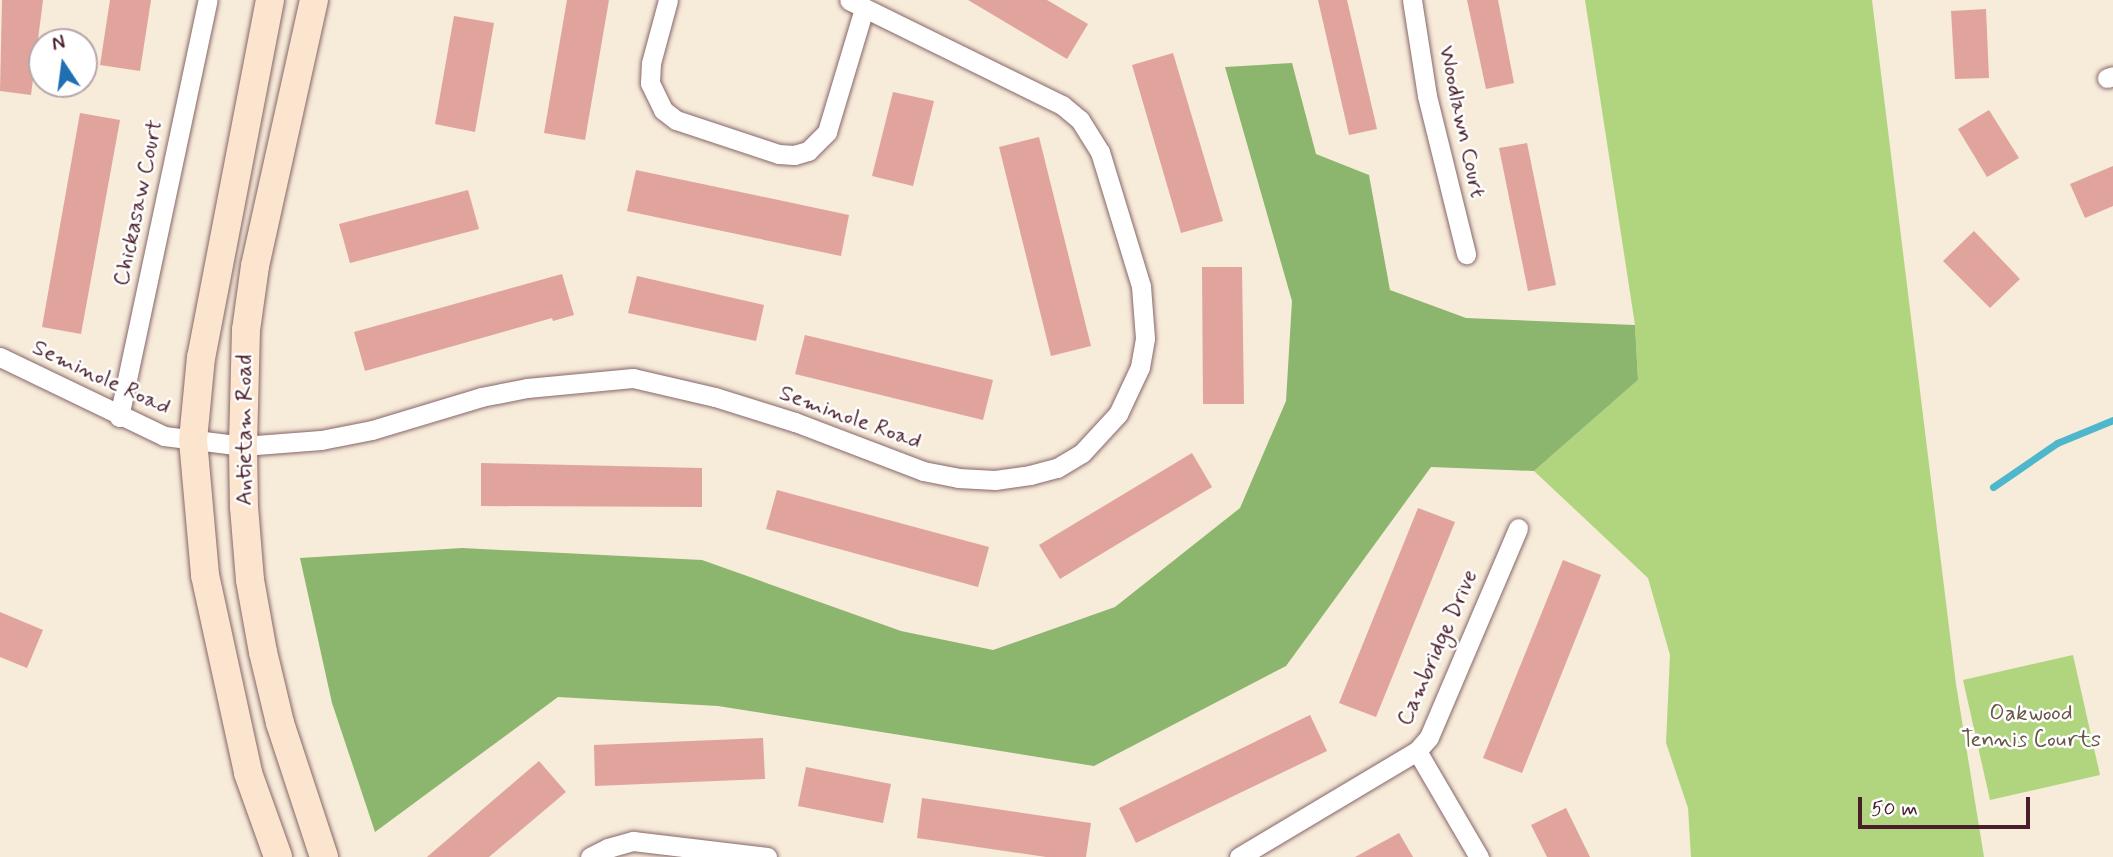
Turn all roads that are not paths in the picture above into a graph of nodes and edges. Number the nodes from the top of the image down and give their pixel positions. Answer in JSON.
{"nodes":[{"id":1,"x":208,"y":0,"type":"edge"},
{"id":2,"x":270,"y":0,"type":"edge"},
{"id":3,"x":314,"y":0,"type":"edge"},
{"id":4,"x":668,"y":0,"type":"edge"},
{"id":5,"x":1412,"y":0,"type":"edge"},
{"id":6,"x":856,"y":5,"type":"edge"},
{"id":7,"x":1466,"y":254,"type":"dead end"},
{"id":8,"x":0,"y":357,"type":"edge"},
{"id":9,"x":119,"y":417,"type":"junction"},
{"id":10,"x":193,"y":440,"type":"junction"},
{"id":11,"x":243,"y":446,"type":"junction"},
{"id":12,"x":1518,"y":528,"type":"dead end"},
{"id":13,"x":1417,"y":751,"type":"junction"},
{"id":14,"x":278,"y":857,"type":"edge"},
{"id":15,"x":324,"y":857,"type":"edge"},
{"id":16,"x":590,"y":857,"type":"edge"},
{"id":17,"x":767,"y":857,"type":"edge"},
{"id":18,"x":1239,"y":857,"type":"edge"},
{"id":19,"x":1479,"y":857,"type":"edge"}],
"edges":[{"from":1,"to":9,"type":"street","name":"Chickasaw Court"},
{"from":2,"to":10,"type":"street","name":"Antietam Road"},
{"from":3,"to":11,"type":"street","name":"Antietam Road"},
{"from":4,"to":6,"type":"street"},
{"from":5,"to":7,"type":"street","name":"Woodlawn Court"},
{"from":6,"to":11,"type":"street","name":"Seminole Road"},
{"from":8,"to":9,"type":"street","name":"Seminole Road"},
{"from":9,"to":10,"type":"street","name":"Seminole Road"},
{"from":10,"to":11,"type":"street","name":"Seminole Road"},
{"from":10,"to":14,"type":"street","name":"Antietam Road"},
{"from":11,"to":15,"type":"street","name":"Antietam Road"},
{"from":12,"to":13,"type":"street","name":"Cambridge Drive"},
{"from":13,"to":18,"type":"street","name":"Cambridge Drive"},
{"from":13,"to":19,"type":"street"},
{"from":16,"to":17,"type":"street"}]}
